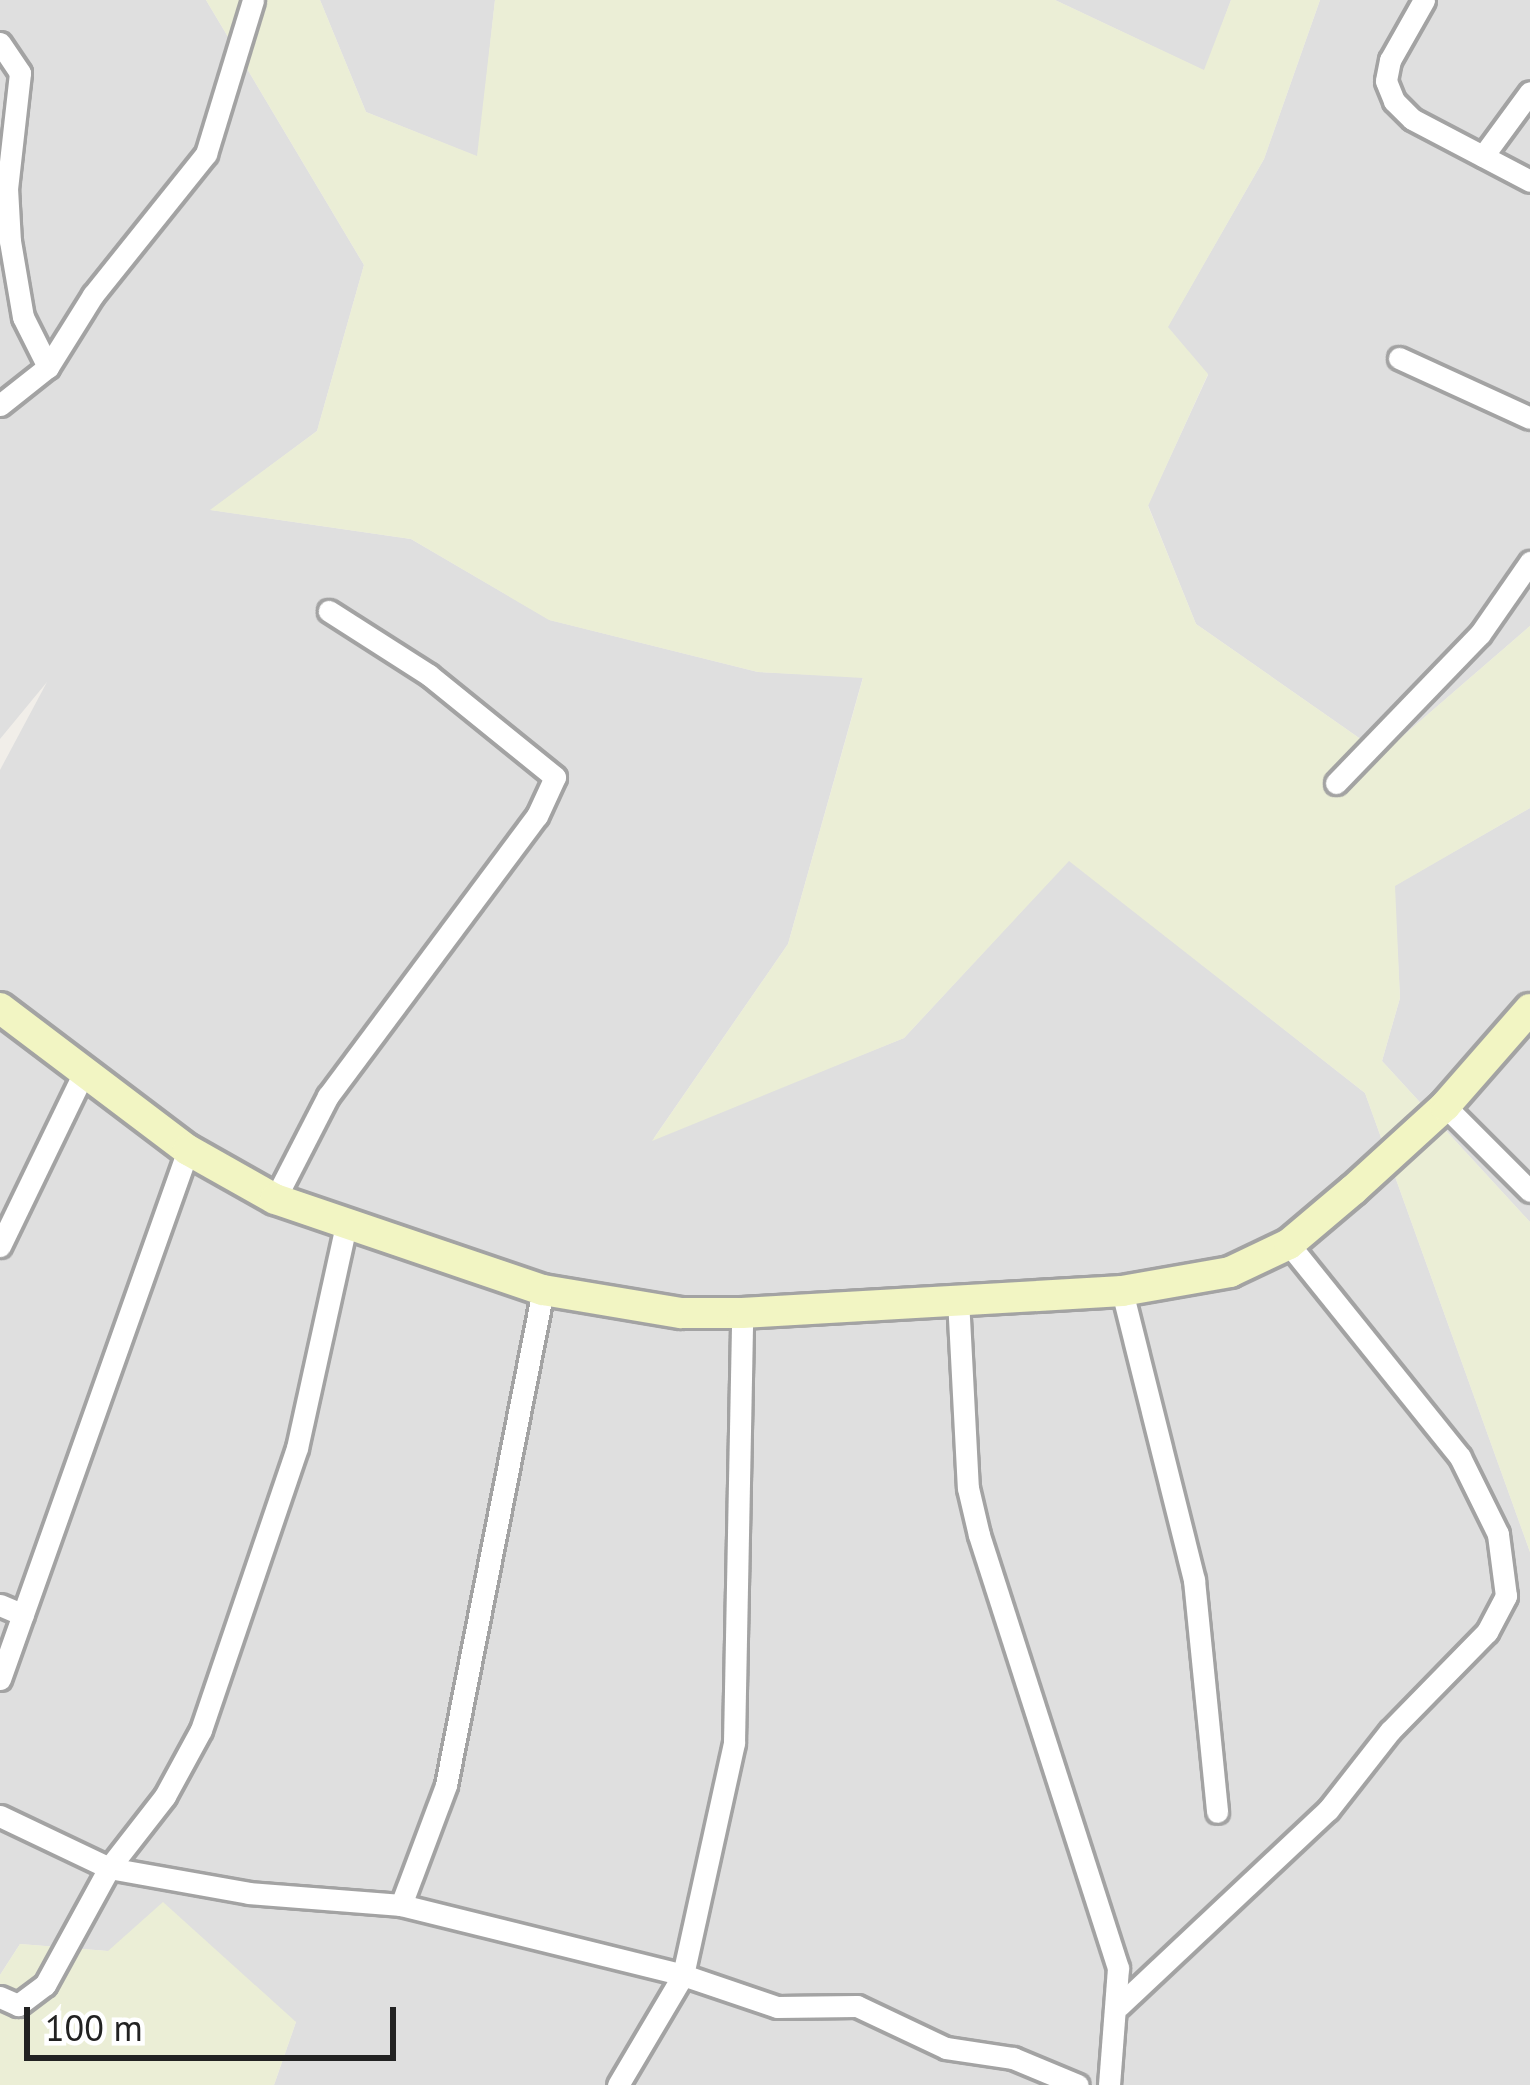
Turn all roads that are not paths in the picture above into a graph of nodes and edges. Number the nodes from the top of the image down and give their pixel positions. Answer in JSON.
{"nodes":[{"id":1,"x":253,"y":0,"type":"edge"},
{"id":2,"x":1424,"y":0,"type":"edge"},
{"id":3,"x":0,"y":43,"type":"edge"},
{"id":4,"x":1530,"y":92,"type":"edge"},
{"id":5,"x":1483,"y":156,"type":"junction"},
{"id":6,"x":1530,"y":181,"type":"edge"},
{"id":7,"x":1399,"y":358,"type":"dead end"},
{"id":8,"x":48,"y":367,"type":"junction"},
{"id":9,"x":0,"y":405,"type":"edge"},
{"id":10,"x":1530,"y":418,"type":"edge"},
{"id":11,"x":1530,"y":562,"type":"edge"},
{"id":12,"x":329,"y":611,"type":"dead end"},
{"id":13,"x":1336,"y":782,"type":"dead end"},
{"id":14,"x":0,"y":1008,"type":"edge"},
{"id":15,"x":1530,"y":1009,"type":"edge"},
{"id":16,"x":84,"y":1072,"type":"junction"},
{"id":17,"x":1445,"y":1106,"type":"junction"},
{"id":18,"x":188,"y":1150,"type":"junction"},
{"id":19,"x":1530,"y":1191,"type":"edge"},
{"id":20,"x":275,"y":1199,"type":"junction"},
{"id":21,"x":346,"y":1226,"type":"junction"},
{"id":22,"x":1289,"y":1244,"type":"junction"},
{"id":23,"x":0,"y":1246,"type":"edge"},
{"id":24,"x":543,"y":1290,"type":"junction"},
{"id":25,"x":1122,"y":1291,"type":"junction"},
{"id":26,"x":958,"y":1299,"type":"junction"},
{"id":27,"x":742,"y":1313,"type":"junction"},
{"id":28,"x":1506,"y":1596,"type":"junction"},
{"id":29,"x":1530,"y":1602,"type":"edge"},
{"id":30,"x":0,"y":1605,"type":"edge"},
{"id":31,"x":23,"y":1615,"type":"junction"},
{"id":32,"x":0,"y":1679,"type":"edge"},
{"id":33,"x":1217,"y":1812,"type":"dead end"},
{"id":34,"x":0,"y":1816,"type":"edge"},
{"id":35,"x":109,"y":1868,"type":"junction"},
{"id":36,"x":400,"y":1905,"type":"junction"},
{"id":37,"x":683,"y":1975,"type":"junction"},
{"id":38,"x":0,"y":1997,"type":"edge"},
{"id":39,"x":1119,"y":2006,"type":"junction"},
{"id":40,"x":618,"y":2085,"type":"edge"},
{"id":41,"x":1078,"y":2085,"type":"edge"},
{"id":42,"x":1109,"y":2085,"type":"edge"}],
"edges":[{"from":1,"to":8,"type":"street"},
{"from":2,"to":5,"type":"street"},
{"from":3,"to":8,"type":"street"},
{"from":4,"to":5,"type":"street"},
{"from":5,"to":6,"type":"street"},
{"from":7,"to":10,"type":"street"},
{"from":8,"to":9,"type":"street"},
{"from":11,"to":13,"type":"street"},
{"from":12,"to":20,"type":"street"},
{"from":14,"to":16,"type":"street"},
{"from":15,"to":17,"type":"street"},
{"from":16,"to":18,"type":"street"},
{"from":16,"to":23,"type":"street"},
{"from":17,"to":19,"type":"street"},
{"from":17,"to":22,"type":"street"},
{"from":18,"to":20,"type":"street"},
{"from":18,"to":31,"type":"street"},
{"from":20,"to":21,"type":"street"},
{"from":21,"to":24,"type":"street"},
{"from":21,"to":35,"type":"street"},
{"from":22,"to":25,"type":"street"},
{"from":22,"to":28,"type":"street"},
{"from":24,"to":27,"type":"street"},
{"from":24,"to":36,"type":"street"},
{"from":25,"to":26,"type":"street"},
{"from":25,"to":33,"type":"street"},
{"from":26,"to":27,"type":"street"},
{"from":26,"to":39,"type":"street"},
{"from":27,"to":37,"type":"street"},
{"from":28,"to":29,"type":"street"},
{"from":28,"to":39,"type":"street"},
{"from":30,"to":31,"type":"street"},
{"from":31,"to":32,"type":"street"},
{"from":34,"to":35,"type":"street"},
{"from":35,"to":36,"type":"street"},
{"from":35,"to":38,"type":"street"},
{"from":36,"to":37,"type":"street"},
{"from":37,"to":40,"type":"street"},
{"from":37,"to":41,"type":"street"},
{"from":39,"to":42,"type":"street"}]}
